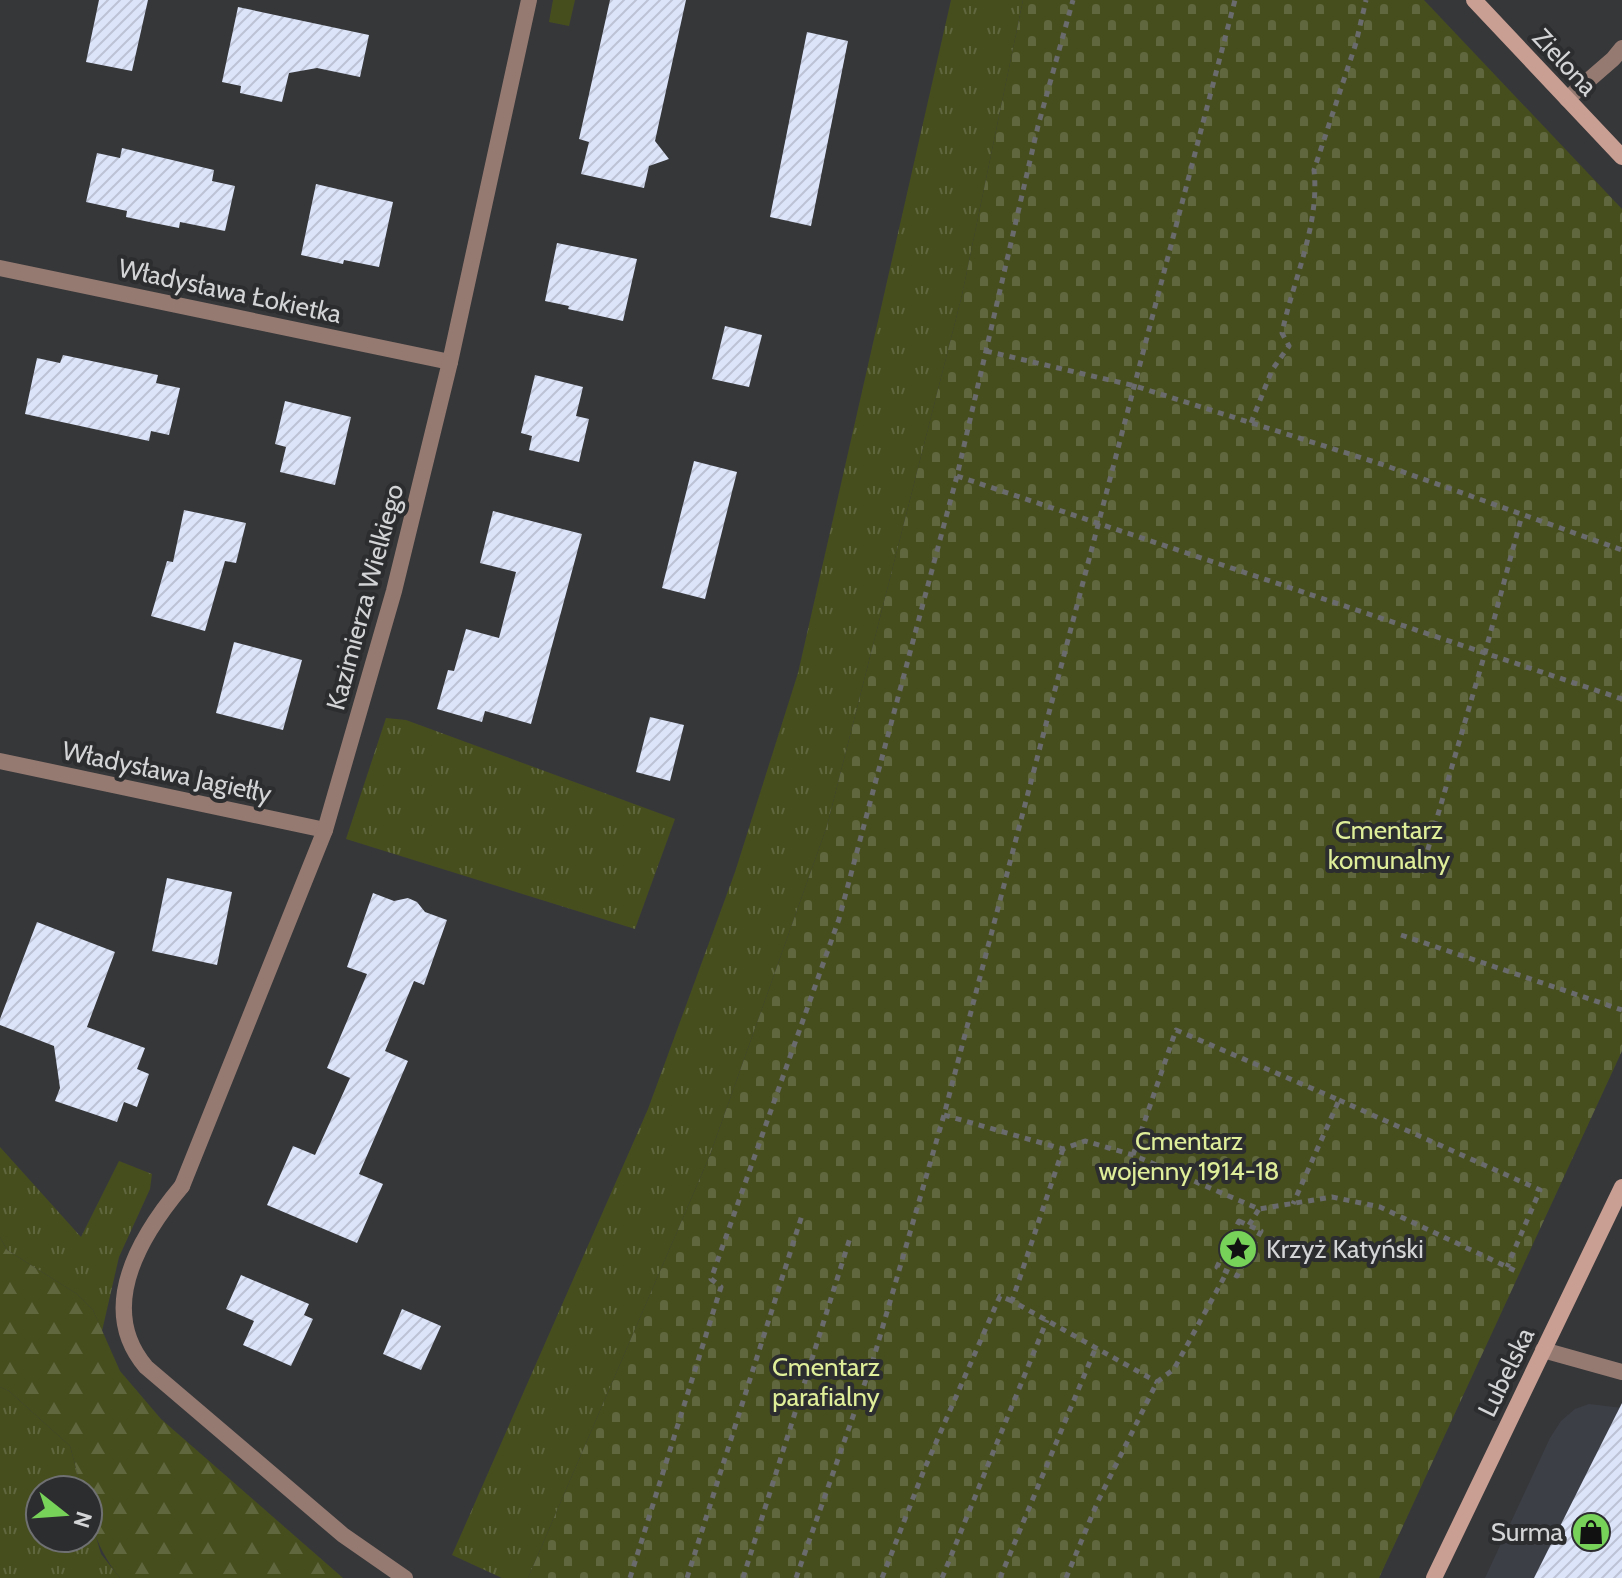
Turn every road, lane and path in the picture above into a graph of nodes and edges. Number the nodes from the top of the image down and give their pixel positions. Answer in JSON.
{"nodes":[{"id":1,"x":529,"y":0,"type":"edge"},
{"id":2,"x":1073,"y":0,"type":"edge"},
{"id":3,"x":1235,"y":0,"type":"edge"},
{"id":4,"x":1366,"y":0,"type":"edge"},
{"id":5,"x":1474,"y":0,"type":"edge"},
{"id":6,"x":1622,"y":48,"type":"edge"},
{"id":7,"x":1567,"y":99,"type":"junction"},
{"id":8,"x":1622,"y":157,"type":"edge"},
{"id":9,"x":0,"y":268,"type":"edge"},
{"id":10,"x":986,"y":351,"type":"junction"},
{"id":11,"x":450,"y":362,"type":"junction"},
{"id":12,"x":1135,"y":386,"type":"junction"},
{"id":13,"x":1251,"y":423,"type":"junction"},
{"id":14,"x":957,"y":476,"type":"junction"},
{"id":15,"x":1522,"y":515,"type":"junction"},
{"id":16,"x":1099,"y":524,"type":"junction"},
{"id":17,"x":1622,"y":550,"type":"edge"},
{"id":18,"x":1485,"y":653,"type":"junction"},
{"id":19,"x":1622,"y":699,"type":"edge"},
{"id":20,"x":0,"y":761,"type":"edge"},
{"id":21,"x":325,"y":830,"type":"junction"},
{"id":22,"x":1421,"y":873,"type":"dead end"},
{"id":23,"x":1401,"y":935,"type":"dead end"},
{"id":24,"x":1622,"y":1010,"type":"edge"},
{"id":25,"x":1339,"y":1100,"type":"junction"},
{"id":26,"x":944,"y":1115,"type":"junction"},
{"id":27,"x":1063,"y":1149,"type":"junction"},
{"id":28,"x":1133,"y":1155,"type":"junction"},
{"id":29,"x":1622,"y":1187,"type":"edge"},
{"id":30,"x":1293,"y":1204,"type":"junction"},
{"id":31,"x":1259,"y":1209,"type":"junction"},
{"id":32,"x":803,"y":1212,"type":"dead end"},
{"id":33,"x":1249,"y":1225,"type":"junction"},
{"id":34,"x":850,"y":1238,"type":"dead end"},
{"id":35,"x":1507,"y":1267,"type":"junction"},
{"id":36,"x":1227,"y":1272,"type":"junction"},
{"id":37,"x":1520,"y":1273,"type":"dead end"},
{"id":38,"x":1012,"y":1301,"type":"junction"},
{"id":39,"x":1047,"y":1320,"type":"junction"},
{"id":40,"x":1096,"y":1347,"type":"junction"},
{"id":41,"x":1543,"y":1350,"type":"junction"},
{"id":42,"x":1622,"y":1372,"type":"edge"},
{"id":43,"x":1157,"y":1382,"type":"junction"},
{"id":44,"x":405,"y":1578,"type":"edge"},
{"id":45,"x":630,"y":1578,"type":"edge"},
{"id":46,"x":687,"y":1578,"type":"edge"},
{"id":47,"x":743,"y":1578,"type":"edge"},
{"id":48,"x":796,"y":1578,"type":"edge"},
{"id":49,"x":882,"y":1578,"type":"edge"},
{"id":50,"x":942,"y":1578,"type":"edge"},
{"id":51,"x":1000,"y":1578,"type":"edge"},
{"id":52,"x":1066,"y":1578,"type":"edge"},
{"id":53,"x":1434,"y":1578,"type":"edge"}],
"edges":[{"from":1,"to":11,"type":"street","name":"Kazimierza Wielkiego"},
{"from":2,"to":10,"type":"path"},
{"from":3,"to":12,"type":"path"},
{"from":4,"to":13,"type":"path"},
{"from":5,"to":7,"type":"street","name":"Zielona"},
{"from":6,"to":7,"type":"street"},
{"from":7,"to":8,"type":"street","name":"Zielona"},
{"from":9,"to":11,"type":"street","name":"Władysława Łokietka"},
{"from":10,"to":12,"type":"path"},
{"from":10,"to":14,"type":"path"},
{"from":11,"to":21,"type":"street","name":"Kazimierza Wielkiego"},
{"from":12,"to":13,"type":"path"},
{"from":12,"to":16,"type":"path"},
{"from":13,"to":15,"type":"path"},
{"from":14,"to":16,"type":"path"},
{"from":14,"to":45,"type":"path"},
{"from":15,"to":17,"type":"path"},
{"from":15,"to":18,"type":"path"},
{"from":16,"to":18,"type":"path"},
{"from":16,"to":26,"type":"path"},
{"from":18,"to":19,"type":"path"},
{"from":18,"to":22,"type":"path"},
{"from":20,"to":21,"type":"street","name":"Władysława Jagiełły"},
{"from":21,"to":44,"type":"street","name":"Kazimierza Wielkiego"},
{"from":23,"to":24,"type":"path"},
{"from":25,"to":28,"type":"path"},
{"from":25,"to":30,"type":"path"},
{"from":25,"to":35,"type":"path"},
{"from":26,"to":27,"type":"path"},
{"from":26,"to":48,"type":"path"},
{"from":27,"to":28,"type":"path"},
{"from":27,"to":38,"type":"path"},
{"from":28,"to":31,"type":"path"},
{"from":29,"to":41,"type":"street","name":"Lubelska"},
{"from":30,"to":31,"type":"path"},
{"from":30,"to":35,"type":"path"},
{"from":31,"to":33,"type":"path"},
{"from":32,"to":46,"type":"path"},
{"from":33,"to":36,"type":"path"},
{"from":33,"to":36,"type":"path"},
{"from":34,"to":47,"type":"path"},
{"from":35,"to":37,"type":"path"},
{"from":36,"to":43,"type":"path"},
{"from":38,"to":39,"type":"path"},
{"from":38,"to":49,"type":"path"},
{"from":39,"to":40,"type":"path"},
{"from":39,"to":50,"type":"path"},
{"from":40,"to":43,"type":"path"},
{"from":40,"to":51,"type":"path"},
{"from":41,"to":42,"type":"street"},
{"from":41,"to":53,"type":"street","name":"Lubelska"},
{"from":43,"to":52,"type":"path"}]}
